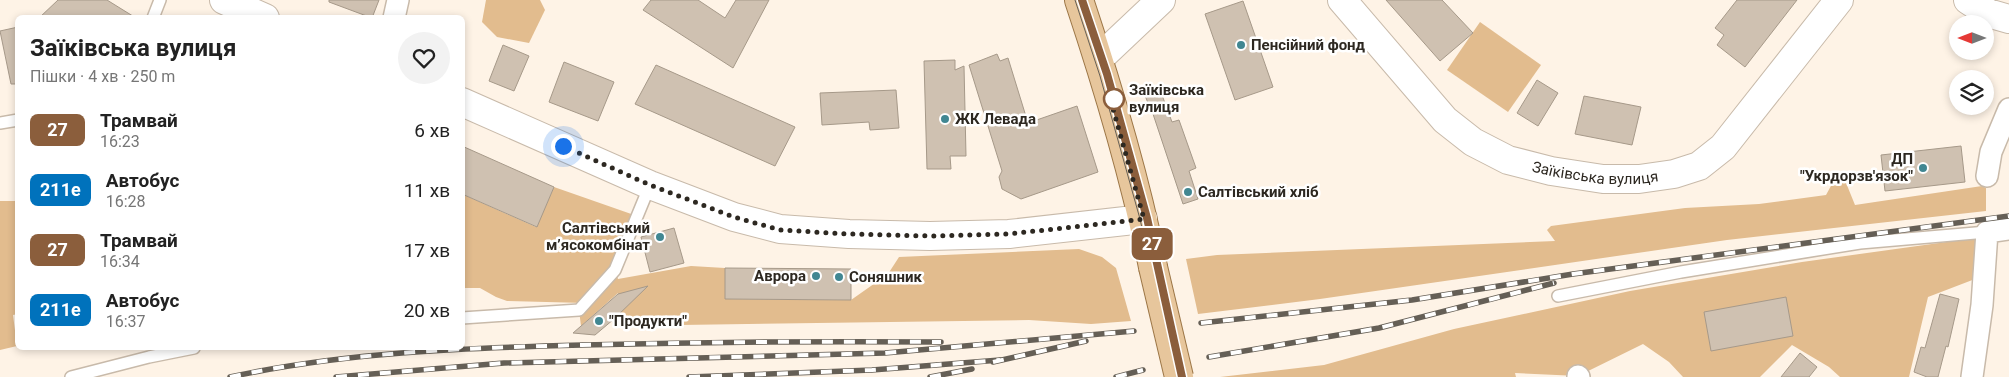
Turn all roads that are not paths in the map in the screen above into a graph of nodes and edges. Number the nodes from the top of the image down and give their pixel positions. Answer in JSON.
{"nodes":[{"id":1,"x":160,"y":0,"type":"edge"},
{"id":2,"x":224,"y":0,"type":"edge"},
{"id":3,"x":398,"y":0,"type":"edge"},
{"id":4,"x":1079,"y":0,"type":"edge"},
{"id":5,"x":1160,"y":0,"type":"edge"},
{"id":6,"x":1342,"y":0,"type":"edge"},
{"id":7,"x":1839,"y":0,"type":"edge"},
{"id":8,"x":1968,"y":0,"type":"edge"},
{"id":9,"x":154,"y":15,"type":"edge"},
{"id":10,"x":258,"y":15,"type":"edge"},
{"id":11,"x":395,"y":15,"type":"edge"},
{"id":12,"x":2009,"y":19,"type":"edge"},
{"id":13,"x":1098,"y":56,"type":"junction"},
{"id":14,"x":465,"y":103,"type":"edge"},
{"id":15,"x":2009,"y":109,"type":"edge"},
{"id":16,"x":15,"y":120,"type":"edge"},
{"id":17,"x":0,"y":123,"type":"edge"},
{"id":18,"x":1987,"y":176,"type":"dead end"},
{"id":19,"x":650,"y":185,"type":"junction"},
{"id":20,"x":1144,"y":219,"type":"junction"},
{"id":21,"x":2009,"y":229,"type":"edge"},
{"id":22,"x":1987,"y":232,"type":"junction"},
{"id":23,"x":1558,"y":296,"type":"dead end"},
{"id":24,"x":465,"y":318,"type":"edge"},
{"id":25,"x":184,"y":350,"type":"edge"},
{"id":26,"x":71,"y":377,"type":"edge"},
{"id":27,"x":1178,"y":377,"type":"edge"},
{"id":28,"x":1972,"y":377,"type":"edge"}],
"edges":[{"from":1,"to":9,"type":"lane"},
{"from":2,"to":10,"type":"street"},
{"from":3,"to":11,"type":"street"},
{"from":4,"to":13,"type":"main road"},
{"from":5,"to":13,"type":"street"},
{"from":6,"to":7,"type":"street","name":"Заїківська вулиця"},
{"from":8,"to":12,"type":"street"},
{"from":13,"to":20,"type":"main road"},
{"from":14,"to":19,"type":"street"},
{"from":15,"to":18,"type":"street"},
{"from":16,"to":17,"type":"lane"},
{"from":19,"to":20,"type":"street"},
{"from":19,"to":24,"type":"lane"},
{"from":20,"to":27,"type":"main road","bridge":true},
{"from":21,"to":22,"type":"street"},
{"from":22,"to":23,"type":"lane"},
{"from":22,"to":28,"type":"street"},
{"from":25,"to":26,"type":"lane"}]}
